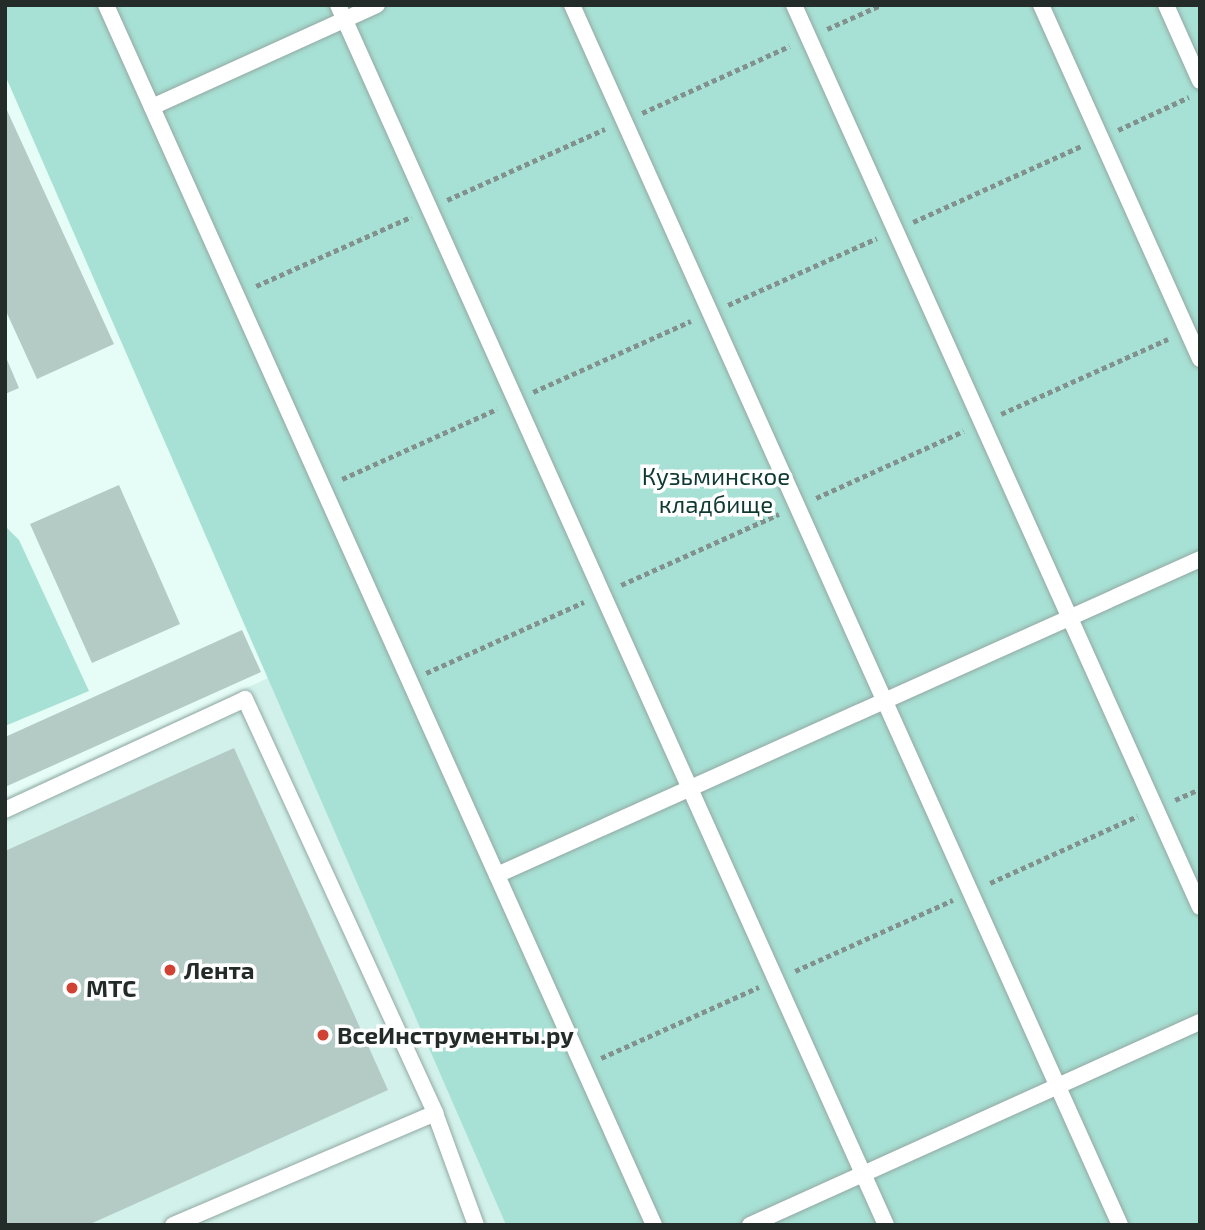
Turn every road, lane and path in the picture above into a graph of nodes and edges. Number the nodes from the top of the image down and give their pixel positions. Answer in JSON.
{"nodes":[{"id":1,"x":106,"y":5,"type":"edge"},
{"id":2,"x":377,"y":5,"type":"edge"},
{"id":3,"x":572,"y":5,"type":"edge"},
{"id":4,"x":794,"y":5,"type":"edge"},
{"id":5,"x":881,"y":5,"type":"edge"},
{"id":6,"x":1041,"y":5,"type":"edge"},
{"id":7,"x":1166,"y":5,"type":"edge"},
{"id":8,"x":341,"y":13,"type":"edge"},
{"id":9,"x":809,"y":37,"type":"junction"},
{"id":10,"x":1200,"y":81,"type":"edge"},
{"id":11,"x":1200,"y":93,"type":"edge"},
{"id":12,"x":152,"y":107,"type":"junction"},
{"id":13,"x":624,"y":121,"type":"junction"},
{"id":14,"x":1100,"y":137,"type":"junction"},
{"id":15,"x":429,"y":208,"type":"junction"},
{"id":16,"x":895,"y":230,"type":"junction"},
{"id":17,"x":236,"y":295,"type":"junction"},
{"id":18,"x":710,"y":313,"type":"junction"},
{"id":19,"x":1200,"y":359,"type":"edge"},
{"id":20,"x":516,"y":401,"type":"junction"},
{"id":21,"x":323,"y":488,"type":"junction"},
{"id":22,"x":1200,"y":559,"type":"edge"},
{"id":23,"x":1069,"y":617,"type":"junction"},
{"id":24,"x":884,"y":701,"type":"junction"},
{"id":25,"x":690,"y":789,"type":"junction"},
{"id":26,"x":1200,"y":789,"type":"edge"},
{"id":27,"x":1156,"y":808,"type":"junction"},
{"id":28,"x":5,"y":810,"type":"edge"},
{"id":29,"x":497,"y":875,"type":"junction"},
{"id":30,"x":970,"y":892,"type":"junction"},
{"id":31,"x":1200,"y":907,"type":"edge"},
{"id":32,"x":776,"y":979,"type":"junction"},
{"id":33,"x":1200,"y":1022,"type":"edge"},
{"id":34,"x":583,"y":1066,"type":"junction"},
{"id":35,"x":1058,"y":1086,"type":"junction"},
{"id":36,"x":435,"y":1113,"type":"junction"},
{"id":37,"x":863,"y":1174,"type":"junction"},
{"id":38,"x":173,"y":1225,"type":"edge"},
{"id":39,"x":476,"y":1225,"type":"edge"},
{"id":40,"x":654,"y":1225,"type":"edge"},
{"id":41,"x":750,"y":1225,"type":"edge"},
{"id":42,"x":886,"y":1225,"type":"edge"},
{"id":43,"x":1120,"y":1225,"type":"edge"}],
"edges":[{"from":1,"to":12,"type":"lane"},
{"from":2,"to":8,"type":"lane"},
{"from":3,"to":13,"type":"lane"},
{"from":4,"to":9,"type":"lane"},
{"from":5,"to":9,"type":"path"},
{"from":6,"to":14,"type":"lane"},
{"from":7,"to":10,"type":"lane"},
{"from":8,"to":12,"type":"lane"},
{"from":8,"to":15,"type":"lane"},
{"from":9,"to":13,"type":"path"},
{"from":9,"to":16,"type":"lane"},
{"from":11,"to":14,"type":"path"},
{"from":12,"to":17,"type":"lane"},
{"from":13,"to":15,"type":"path"},
{"from":13,"to":18,"type":"lane"},
{"from":14,"to":16,"type":"path"},
{"from":14,"to":19,"type":"lane"},
{"from":15,"to":17,"type":"path"},
{"from":15,"to":20,"type":"lane"},
{"from":16,"to":18,"type":"path"},
{"from":16,"to":23,"type":"lane"},
{"from":17,"to":21,"type":"lane"},
{"from":18,"to":20,"type":"path"},
{"from":18,"to":24,"type":"lane"},
{"from":20,"to":21,"type":"path"},
{"from":20,"to":25,"type":"lane"},
{"from":21,"to":29,"type":"lane"},
{"from":22,"to":23,"type":"lane"},
{"from":23,"to":24,"type":"lane"},
{"from":23,"to":27,"type":"lane"},
{"from":24,"to":25,"type":"lane"},
{"from":24,"to":30,"type":"lane"},
{"from":25,"to":29,"type":"lane"},
{"from":25,"to":32,"type":"lane"},
{"from":26,"to":27,"type":"path"},
{"from":27,"to":30,"type":"path"},
{"from":27,"to":31,"type":"lane"},
{"from":28,"to":36,"type":"lane"},
{"from":29,"to":34,"type":"lane"},
{"from":30,"to":32,"type":"path"},
{"from":30,"to":35,"type":"lane"},
{"from":32,"to":34,"type":"path"},
{"from":32,"to":37,"type":"lane"},
{"from":33,"to":35,"type":"lane"},
{"from":34,"to":40,"type":"lane"},
{"from":35,"to":37,"type":"lane"},
{"from":35,"to":43,"type":"lane"},
{"from":36,"to":38,"type":"lane"},
{"from":36,"to":39,"type":"lane"},
{"from":37,"to":41,"type":"lane"},
{"from":37,"to":42,"type":"lane"}]}
